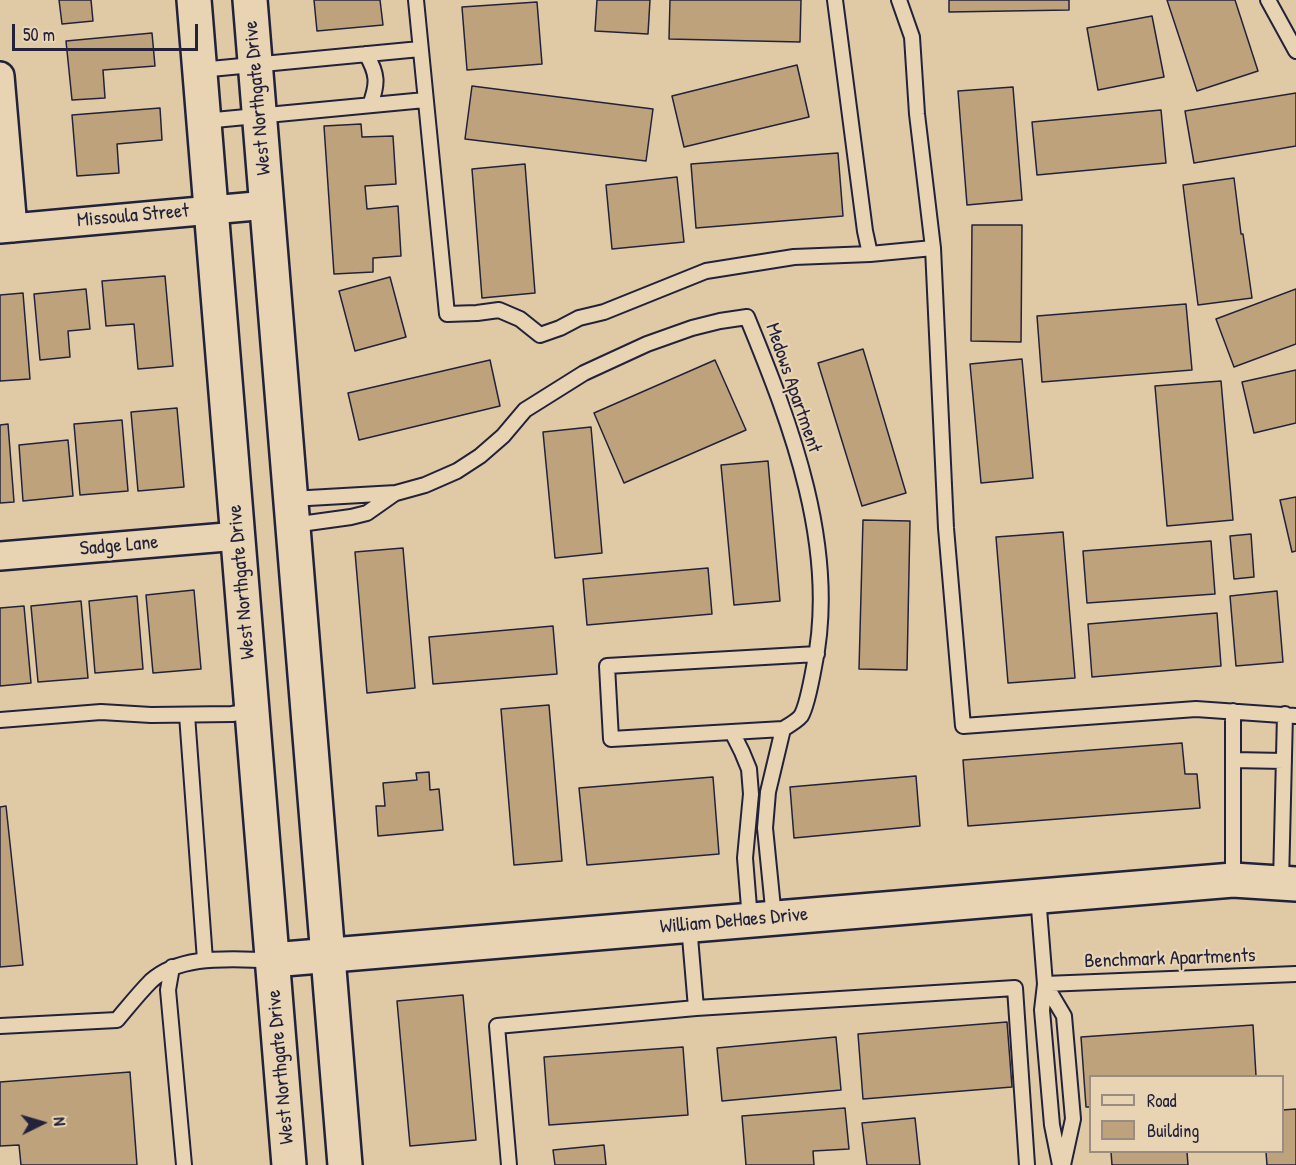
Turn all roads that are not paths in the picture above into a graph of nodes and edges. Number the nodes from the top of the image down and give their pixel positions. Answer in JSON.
{"nodes":[{"id":1,"x":194,"y":0,"type":"edge"},
{"id":2,"x":250,"y":0,"type":"edge"},
{"id":3,"x":416,"y":0,"type":"edge"},
{"id":4,"x":836,"y":0,"type":"edge"},
{"id":5,"x":899,"y":0,"type":"edge"},
{"id":6,"x":1268,"y":0,"type":"edge"},
{"id":7,"x":420,"y":49,"type":"junction"},
{"id":8,"x":1296,"y":51,"type":"edge"},
{"id":9,"x":366,"y":54,"type":"junction"},
{"id":10,"x":255,"y":65,"type":"junction"},
{"id":11,"x":200,"y":70,"type":"junction"},
{"id":12,"x":0,"y":76,"type":"edge"},
{"id":13,"x":425,"y":100,"type":"junction"},
{"id":14,"x":370,"y":105,"type":"junction"},
{"id":15,"x":260,"y":115,"type":"junction"},
{"id":16,"x":204,"y":121,"type":"junction"},
{"id":17,"x":267,"y":205,"type":"junction"},
{"id":18,"x":211,"y":209,"type":"junction"},
{"id":19,"x":6,"y":228,"type":"edge"},
{"id":20,"x":933,"y":248,"type":"junction"},
{"id":21,"x":870,"y":254,"type":"junction"},
{"id":22,"x":396,"y":493,"type":"junction"},
{"id":23,"x":292,"y":512,"type":"junction"},
{"id":24,"x":238,"y":536,"type":"junction"},
{"id":25,"x":0,"y":556,"type":"edge"},
{"id":26,"x":817,"y":654,"type":"junction"},
{"id":27,"x":252,"y":711,"type":"junction"},
{"id":28,"x":1233,"y":711,"type":"junction"},
{"id":29,"x":187,"y":715,"type":"junction"},
{"id":30,"x":1290,"y":715,"type":"edge"},
{"id":31,"x":0,"y":720,"type":"edge"},
{"id":32,"x":783,"y":729,"type":"junction"},
{"id":33,"x":732,"y":732,"type":"junction"},
{"id":34,"x":1233,"y":760,"type":"junction"},
{"id":35,"x":1284,"y":761,"type":"junction"},
{"id":36,"x":1233,"y":879,"type":"junction"},
{"id":37,"x":1288,"y":884,"type":"edge"},
{"id":38,"x":1038,"y":896,"type":"junction"},
{"id":39,"x":762,"y":919,"type":"junction"},
{"id":40,"x":689,"y":925,"type":"junction"},
{"id":41,"x":328,"y":955,"type":"junction"},
{"id":42,"x":205,"y":960,"type":"junction"},
{"id":43,"x":272,"y":960,"type":"junction"},
{"id":44,"x":172,"y":967,"type":"junction"},
{"id":45,"x":1296,"y":974,"type":"edge"},
{"id":46,"x":1045,"y":984,"type":"junction"},
{"id":47,"x":696,"y":1008,"type":"junction"},
{"id":48,"x":0,"y":1026,"type":"edge"},
{"id":49,"x":184,"y":1165,"type":"edge"},
{"id":50,"x":289,"y":1165,"type":"edge"},
{"id":51,"x":345,"y":1165,"type":"edge"},
{"id":52,"x":509,"y":1165,"type":"edge"},
{"id":53,"x":1028,"y":1165,"type":"edge"},
{"id":54,"x":1061,"y":1165,"type":"edge"}],
"edges":[{"from":1,"to":11,"type":"main road","name":"West Northgate Drive"},
{"from":2,"to":10,"type":"main road","name":"West Northgate Drive"},
{"from":3,"to":7,"type":"lane"},
{"from":4,"to":21,"type":"lane"},
{"from":5,"to":20,"type":"lane"},
{"from":6,"to":8,"type":"lane"},
{"from":7,"to":9,"type":"lane"},
{"from":7,"to":13,"type":"lane"},
{"from":9,"to":10,"type":"lane"},
{"from":9,"to":14,"type":"lane"},
{"from":10,"to":11,"type":"lane"},
{"from":10,"to":15,"type":"main road","name":"West Northgate Drive"},
{"from":11,"to":16,"type":"main road","name":"West Northgate Drive"},
{"from":12,"to":19,"type":"street"},
{"from":13,"to":14,"type":"lane"},
{"from":13,"to":21,"type":"lane"},
{"from":14,"to":15,"type":"lane"},
{"from":15,"to":16,"type":"lane"},
{"from":15,"to":17,"type":"main road","name":"West Northgate Drive"},
{"from":16,"to":18,"type":"main road","name":"West Northgate Drive"},
{"from":17,"to":18,"type":"street","name":"Missoula Street"},
{"from":17,"to":23,"type":"main road","name":"West Northgate Drive"},
{"from":18,"to":19,"type":"street","name":"Missoula Street"},
{"from":18,"to":24,"type":"main road","name":"West Northgate Drive"},
{"from":20,"to":21,"type":"lane"},
{"from":20,"to":28,"type":"lane"},
{"from":22,"to":23,"type":"lane","name":"Medows Apartment"},
{"from":22,"to":23,"type":"lane","name":"Medows Apartment"},
{"from":22,"to":26,"type":"lane","name":"Medows Apartment"},
{"from":23,"to":41,"type":"main road","name":"West Northgate Drive"},
{"from":24,"to":25,"type":"street","name":"Sadge Lane"},
{"from":24,"to":27,"type":"main road","name":"West Northgate Drive"},
{"from":26,"to":32,"type":"lane","name":"Medows Apartment"},
{"from":26,"to":33,"type":"lane"},
{"from":27,"to":29,"type":"lane"},
{"from":27,"to":43,"type":"main road","name":"West Northgate Drive"},
{"from":28,"to":30,"type":"lane"},
{"from":28,"to":34,"type":"lane"},
{"from":29,"to":31,"type":"lane"},
{"from":29,"to":42,"type":"lane"},
{"from":30,"to":35,"type":"lane"},
{"from":32,"to":33,"type":"lane"},
{"from":32,"to":39,"type":"lane"},
{"from":33,"to":39,"type":"lane"},
{"from":34,"to":35,"type":"lane"},
{"from":34,"to":36,"type":"lane"},
{"from":35,"to":37,"type":"lane"},
{"from":36,"to":37,"type":"main road","name":"William DeHaes Drive"},
{"from":36,"to":38,"type":"main road","name":"William DeHaes Drive"},
{"from":38,"to":39,"type":"main road","name":"William DeHaes Drive"},
{"from":38,"to":46,"type":"lane"},
{"from":39,"to":40,"type":"main road","name":"William DeHaes Drive"},
{"from":40,"to":41,"type":"main road","name":"William DeHaes Drive"},
{"from":40,"to":47,"type":"lane"},
{"from":41,"to":43,"type":"main road","name":"William DeHaes Drive"},
{"from":41,"to":51,"type":"main road","name":"West Northgate Drive"},
{"from":42,"to":43,"type":"lane","name":"William DeHaes Drive"},
{"from":42,"to":44,"type":"lane","name":"William DeHaes Drive"},
{"from":43,"to":50,"type":"main road","name":"West Northgate Drive"},
{"from":44,"to":48,"type":"lane"},
{"from":44,"to":49,"type":"lane"},
{"from":45,"to":46,"type":"lane","name":"Benchmark Apartments"},
{"from":46,"to":54,"type":"lane"},
{"from":46,"to":54,"type":"lane"},
{"from":47,"to":52,"type":"lane"},
{"from":47,"to":53,"type":"lane"}]}
